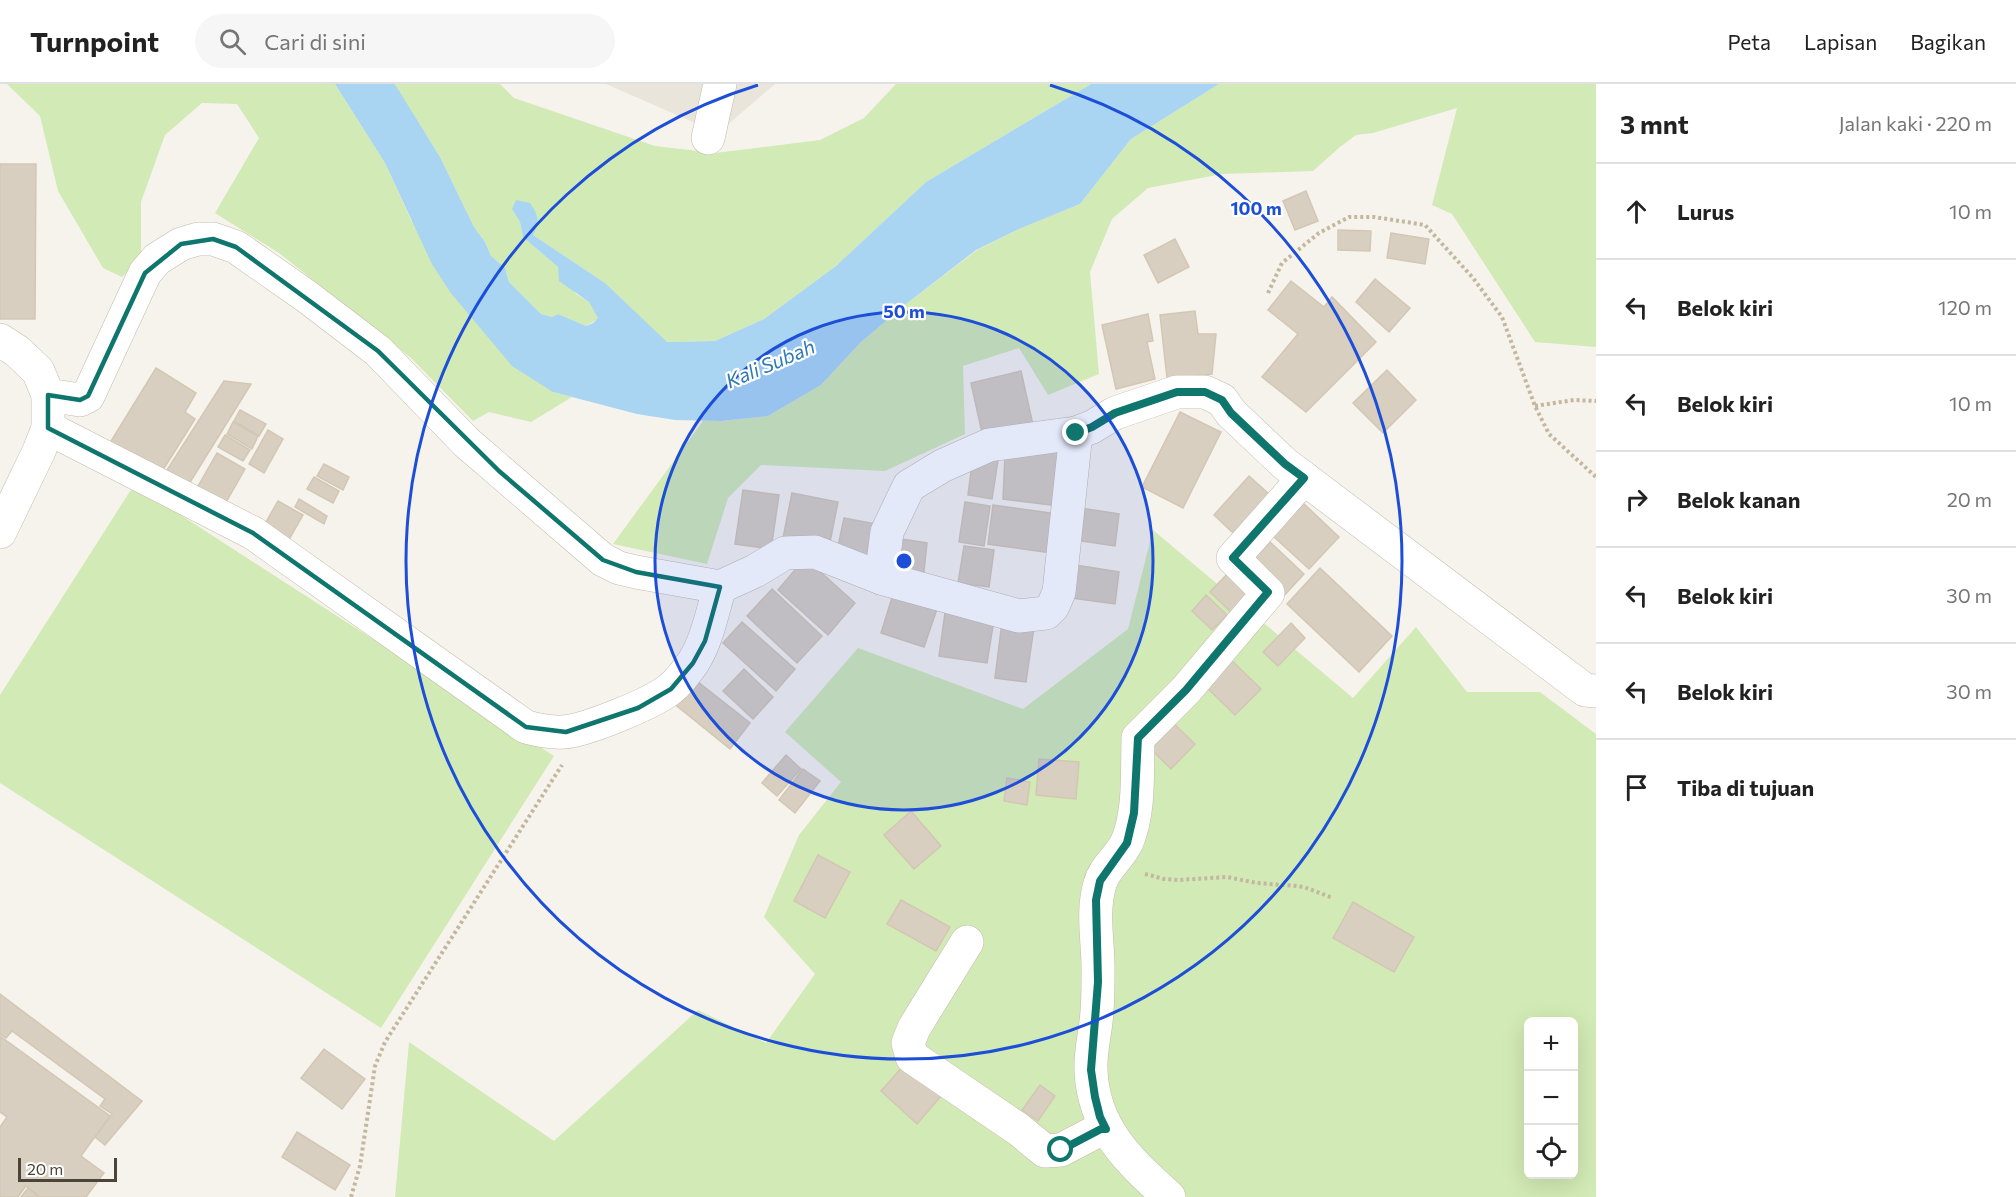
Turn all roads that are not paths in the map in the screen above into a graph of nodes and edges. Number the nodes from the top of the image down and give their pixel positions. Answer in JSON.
{"nodes":[{"id":1,"x":720,"y":84,"type":"edge"},
{"id":2,"x":708,"y":138,"type":"dead end"},
{"id":3,"x":0,"y":340,"type":"edge"},
{"id":4,"x":48,"y":395,"type":"junction"},
{"id":5,"x":48,"y":428,"type":"junction"},
{"id":6,"x":1076,"y":433,"type":"junction"},
{"id":7,"x":1304,"y":478,"type":"junction"},
{"id":8,"x":0,"y":532,"type":"edge"},
{"id":9,"x":881,"y":578,"type":"junction"},
{"id":10,"x":720,"y":587,"type":"junction"},
{"id":11,"x":1596,"y":691,"type":"edge"},
{"id":12,"x":967,"y":942,"type":"dead end"},
{"id":13,"x":1106,"y":1129,"type":"junction"},
{"id":14,"x":1169,"y":1197,"type":"edge"}],
"edges":[{"from":1,"to":2,"type":"street"},
{"from":3,"to":4,"type":"street"},
{"from":4,"to":5,"type":"street"},
{"from":4,"to":10,"type":"street"},
{"from":5,"to":8,"type":"street"},
{"from":5,"to":10,"type":"street"},
{"from":6,"to":7,"type":"street"},
{"from":6,"to":9,"type":"street"},
{"from":6,"to":9,"type":"street"},
{"from":7,"to":11,"type":"street"},
{"from":7,"to":13,"type":"street"},
{"from":9,"to":10,"type":"street"},
{"from":12,"to":13,"type":"street"},
{"from":13,"to":14,"type":"street"}]}
